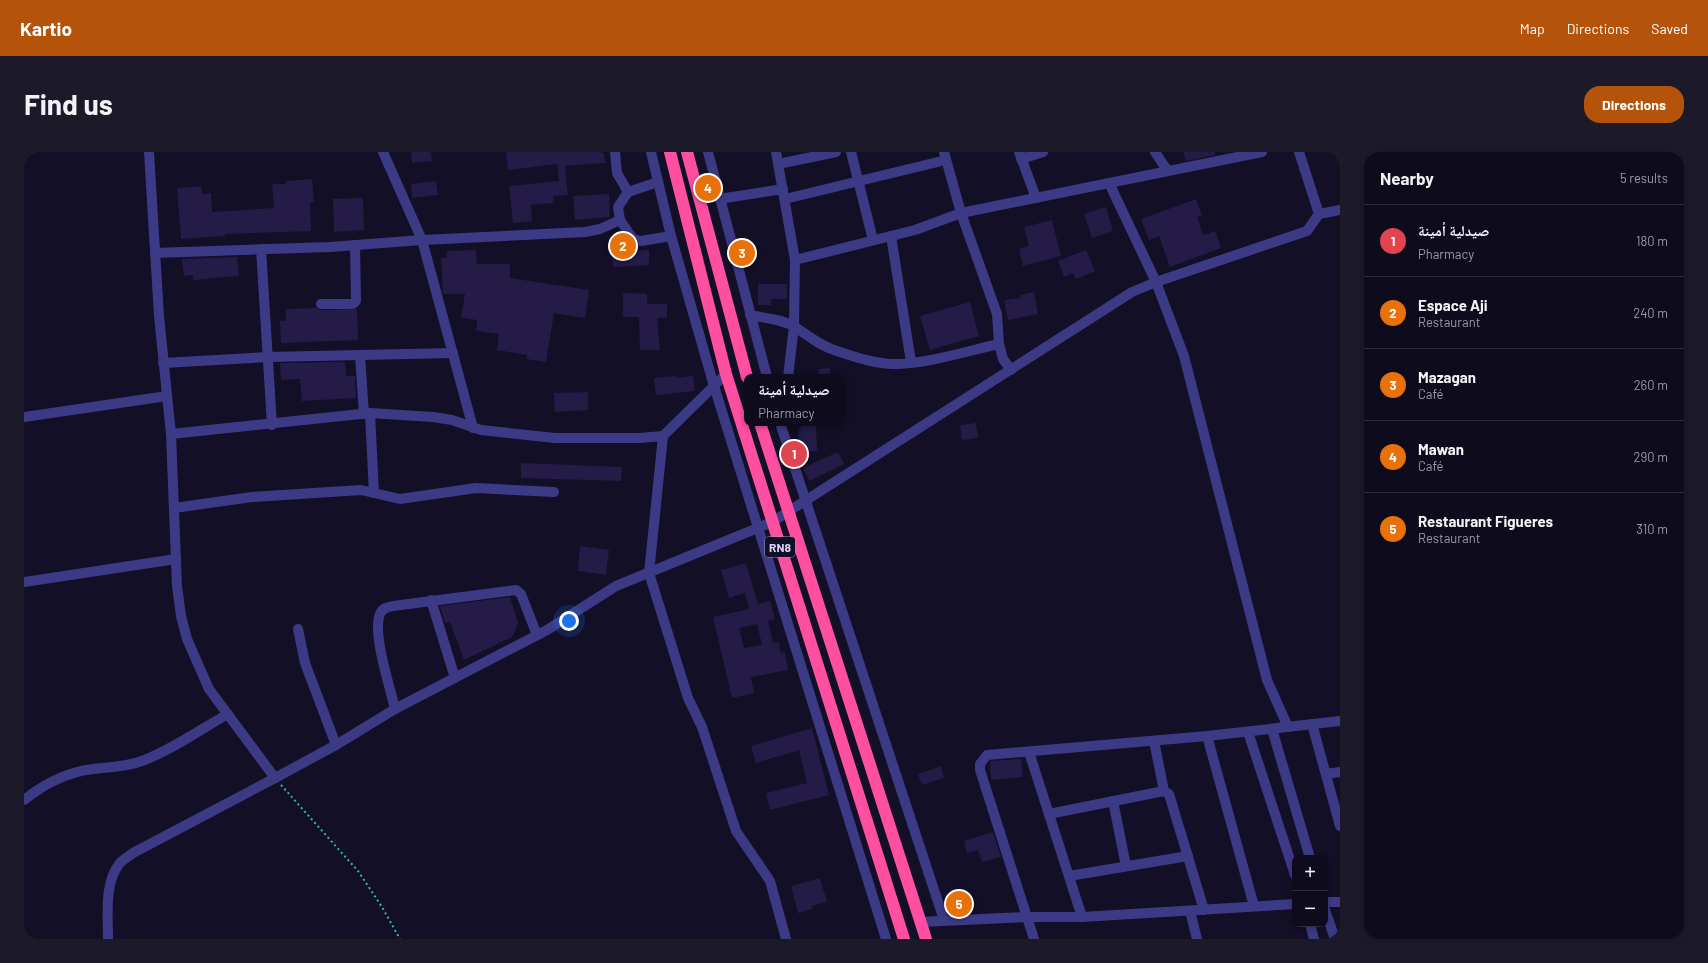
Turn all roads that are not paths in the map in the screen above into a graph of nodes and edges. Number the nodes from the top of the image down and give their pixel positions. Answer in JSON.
{"nodes":[{"id":1,"x":149,"y":152,"type":"edge"},
{"id":2,"x":383,"y":152,"type":"edge"},
{"id":3,"x":615,"y":152,"type":"edge"},
{"id":4,"x":651,"y":152,"type":"edge"},
{"id":5,"x":670,"y":152,"type":"edge"},
{"id":6,"x":687,"y":152,"type":"edge"},
{"id":7,"x":708,"y":152,"type":"edge"},
{"id":8,"x":776,"y":152,"type":"edge"},
{"id":9,"x":836,"y":152,"type":"edge"},
{"id":10,"x":852,"y":152,"type":"edge"},
{"id":11,"x":1043,"y":152,"type":"edge"},
{"id":12,"x":1155,"y":152,"type":"edge"},
{"id":13,"x":1262,"y":152,"type":"edge"},
{"id":14,"x":1299,"y":152,"type":"edge"},
{"id":15,"x":1020,"y":155,"type":"edge"},
{"id":16,"x":945,"y":156,"type":"edge"},
{"id":17,"x":778,"y":164,"type":"junction"},
{"id":18,"x":1167,"y":170,"type":"junction"},
{"id":19,"x":858,"y":180,"type":"junction"},
{"id":20,"x":658,"y":182,"type":"junction"},
{"id":21,"x":1109,"y":183,"type":"junction"},
{"id":22,"x":628,"y":192,"type":"junction"},
{"id":23,"x":784,"y":194,"type":"junction"},
{"id":24,"x":719,"y":198,"type":"junction"},
{"id":25,"x":1036,"y":198,"type":"junction"},
{"id":26,"x":1340,"y":210,"type":"edge"},
{"id":27,"x":961,"y":213,"type":"junction"},
{"id":28,"x":1319,"y":214,"type":"junction"},
{"id":29,"x":620,"y":220,"type":"junction"},
{"id":30,"x":671,"y":236,"type":"junction"},
{"id":31,"x":891,"y":236,"type":"junction"},
{"id":32,"x":422,"y":240,"type":"junction"},
{"id":33,"x":873,"y":240,"type":"junction"},
{"id":34,"x":355,"y":245,"type":"junction"},
{"id":35,"x":262,"y":249,"type":"junction"},
{"id":36,"x":155,"y":253,"type":"junction"},
{"id":37,"x":795,"y":260,"type":"junction"},
{"id":38,"x":1156,"y":282,"type":"junction"},
{"id":39,"x":321,"y":304,"type":"dead end"},
{"id":40,"x":750,"y":315,"type":"junction"},
{"id":41,"x":794,"y":326,"type":"junction"},
{"id":42,"x":999,"y":344,"type":"junction"},
{"id":43,"x":453,"y":353,"type":"junction"},
{"id":44,"x":360,"y":355,"type":"junction"},
{"id":45,"x":268,"y":357,"type":"junction"},
{"id":46,"x":911,"y":362,"type":"junction"},
{"id":47,"x":163,"y":363,"type":"junction"},
{"id":48,"x":1011,"y":370,"type":"junction"},
{"id":49,"x":726,"y":374,"type":"junction"},
{"id":50,"x":746,"y":374,"type":"edge"},
{"id":51,"x":766,"y":374,"type":"edge"},
{"id":52,"x":788,"y":374,"type":"edge"},
{"id":53,"x":714,"y":386,"type":"junction"},
{"id":54,"x":167,"y":396,"type":"junction"},
{"id":55,"x":367,"y":414,"type":"junction"},
{"id":56,"x":24,"y":417,"type":"edge"},
{"id":57,"x":272,"y":425,"type":"junction"},
{"id":58,"x":761,"y":426,"type":"edge"},
{"id":59,"x":781,"y":426,"type":"edge"},
{"id":60,"x":473,"y":428,"type":"junction"},
{"id":61,"x":171,"y":434,"type":"junction"},
{"id":62,"x":663,"y":436,"type":"junction"},
{"id":63,"x":554,"y":492,"type":"dead end"},
{"id":64,"x":374,"y":493,"type":"junction"},
{"id":65,"x":807,"y":499,"type":"junction"},
{"id":66,"x":174,"y":508,"type":"junction"},
{"id":67,"x":788,"y":511,"type":"junction"},
{"id":68,"x":772,"y":522,"type":"junction"},
{"id":69,"x":758,"y":528,"type":"junction"},
{"id":70,"x":176,"y":559,"type":"junction"},
{"id":71,"x":649,"y":573,"type":"junction"},
{"id":72,"x":24,"y":582,"type":"edge"},
{"id":73,"x":431,"y":600,"type":"junction"},
{"id":74,"x":298,"y":628,"type":"dead end"},
{"id":75,"x":537,"y":635,"type":"junction"},
{"id":76,"x":455,"y":678,"type":"junction"},
{"id":77,"x":395,"y":710,"type":"junction"},
{"id":78,"x":228,"y":714,"type":"junction"},
{"id":79,"x":1340,"y":722,"type":"edge"},
{"id":80,"x":1312,"y":724,"type":"junction"},
{"id":81,"x":1288,"y":727,"type":"junction"},
{"id":82,"x":1272,"y":729,"type":"junction"},
{"id":83,"x":1248,"y":732,"type":"junction"},
{"id":84,"x":1207,"y":736,"type":"junction"},
{"id":85,"x":1154,"y":741,"type":"junction"},
{"id":86,"x":336,"y":745,"type":"junction"},
{"id":87,"x":1029,"y":752,"type":"junction"},
{"id":88,"x":1340,"y":772,"type":"edge"},
{"id":89,"x":1326,"y":774,"type":"junction"},
{"id":90,"x":275,"y":778,"type":"junction"},
{"id":91,"x":1164,"y":790,"type":"junction"},
{"id":92,"x":24,"y":800,"type":"edge"},
{"id":93,"x":1113,"y":801,"type":"junction"},
{"id":94,"x":1049,"y":814,"type":"junction"},
{"id":95,"x":1340,"y":826,"type":"edge"},
{"id":96,"x":1309,"y":855,"type":"edge"},
{"id":97,"x":1188,"y":856,"type":"junction"},
{"id":98,"x":1126,"y":866,"type":"junction"},
{"id":99,"x":1292,"y":866,"type":"edge"},
{"id":100,"x":1069,"y":876,"type":"junction"},
{"id":101,"x":1328,"y":902,"type":"edge"},
{"id":102,"x":1340,"y":902,"type":"edge"},
{"id":103,"x":1292,"y":904,"type":"edge"},
{"id":104,"x":1254,"y":906,"type":"junction"},
{"id":105,"x":1204,"y":910,"type":"junction"},
{"id":106,"x":1190,"y":911,"type":"junction"},
{"id":107,"x":1082,"y":916,"type":"junction"},
{"id":108,"x":1026,"y":917,"type":"junction"},
{"id":109,"x":1328,"y":919,"type":"edge"},
{"id":110,"x":944,"y":920,"type":"junction"},
{"id":111,"x":920,"y":922,"type":"junction"},
{"id":112,"x":1311,"y":927,"type":"edge"},
{"id":113,"x":108,"y":939,"type":"edge"},
{"id":114,"x":786,"y":939,"type":"edge"},
{"id":115,"x":886,"y":939,"type":"edge"},
{"id":116,"x":904,"y":939,"type":"edge"},
{"id":117,"x":926,"y":939,"type":"edge"},
{"id":118,"x":1034,"y":939,"type":"edge"},
{"id":119,"x":1197,"y":939,"type":"edge"},
{"id":120,"x":1314,"y":939,"type":"edge"},
{"id":121,"x":1335,"y":939,"type":"edge"}],
"edges":[{"from":1,"to":36,"type":"street"},
{"from":2,"to":32,"type":"street"},
{"from":3,"to":22,"type":"street"},
{"from":4,"to":20,"type":"street"},
{"from":5,"to":49,"type":"highway","number":"RN8"},
{"from":6,"to":50,"type":"highway"},
{"from":7,"to":24,"type":"street"},
{"from":8,"to":17,"type":"street"},
{"from":9,"to":17,"type":"street"},
{"from":10,"to":19,"type":"street"},
{"from":11,"to":15,"type":"street"},
{"from":12,"to":18,"type":"street"},
{"from":13,"to":18,"type":"street"},
{"from":14,"to":28,"type":"street"},
{"from":15,"to":25,"type":"street"},
{"from":16,"to":19,"type":"street"},
{"from":16,"to":27,"type":"street"},
{"from":17,"to":23,"type":"street"},
{"from":18,"to":21,"type":"street"},
{"from":19,"to":23,"type":"street"},
{"from":19,"to":33,"type":"street"},
{"from":20,"to":22,"type":"street"},
{"from":20,"to":30,"type":"street"},
{"from":21,"to":25,"type":"street"},
{"from":21,"to":38,"type":"street"},
{"from":22,"to":29,"type":"street"},
{"from":23,"to":24,"type":"street"},
{"from":23,"to":37,"type":"street"},
{"from":24,"to":40,"type":"street"},
{"from":25,"to":27,"type":"street"},
{"from":26,"to":28,"type":"street"},
{"from":27,"to":31,"type":"street"},
{"from":27,"to":42,"type":"street"},
{"from":28,"to":38,"type":"street"},
{"from":29,"to":30,"type":"street"},
{"from":29,"to":32,"type":"street"},
{"from":30,"to":53,"type":"street"},
{"from":31,"to":33,"type":"street"},
{"from":31,"to":46,"type":"street"},
{"from":32,"to":34,"type":"street"},
{"from":32,"to":43,"type":"street"},
{"from":33,"to":37,"type":"street"},
{"from":34,"to":35,"type":"street"},
{"from":34,"to":39,"type":"street"},
{"from":35,"to":36,"type":"street"},
{"from":35,"to":45,"type":"street"},
{"from":36,"to":47,"type":"street"},
{"from":37,"to":41,"type":"street"},
{"from":38,"to":48,"type":"street"},
{"from":38,"to":81,"type":"street"},
{"from":40,"to":41,"type":"street"},
{"from":40,"to":51,"type":"street"},
{"from":41,"to":46,"type":"street"},
{"from":41,"to":52,"type":"street"},
{"from":42,"to":46,"type":"street"},
{"from":42,"to":48,"type":"street"},
{"from":43,"to":44,"type":"street"},
{"from":43,"to":60,"type":"street"},
{"from":44,"to":45,"type":"street"},
{"from":44,"to":55,"type":"street"},
{"from":45,"to":47,"type":"street"},
{"from":45,"to":57,"type":"street"},
{"from":47,"to":54,"type":"street"},
{"from":48,"to":65,"type":"street"},
{"from":49,"to":53,"type":"street"},
{"from":49,"to":68,"type":"highway","number":"RN8"},
{"from":53,"to":62,"type":"street"},
{"from":53,"to":69,"type":"street"},
{"from":54,"to":56,"type":"street"},
{"from":54,"to":61,"type":"street"},
{"from":55,"to":57,"type":"street"},
{"from":55,"to":60,"type":"street"},
{"from":55,"to":64,"type":"street"},
{"from":57,"to":61,"type":"street"},
{"from":58,"to":67,"type":"highway","number":"RN8"},
{"from":59,"to":65,"type":"street"},
{"from":60,"to":62,"type":"street"},
{"from":61,"to":66,"type":"street"},
{"from":62,"to":71,"type":"street"},
{"from":63,"to":64,"type":"street"},
{"from":64,"to":66,"type":"street"},
{"from":65,"to":67,"type":"street"},
{"from":65,"to":110,"type":"street"},
{"from":66,"to":70,"type":"street"},
{"from":67,"to":68,"type":"street"},
{"from":67,"to":111,"type":"highway","number":"RN8"},
{"from":68,"to":69,"type":"street"},
{"from":68,"to":116,"type":"highway","number":"RN8"},
{"from":69,"to":71,"type":"street"},
{"from":69,"to":115,"type":"street"},
{"from":70,"to":72,"type":"street"},
{"from":70,"to":78,"type":"street"},
{"from":71,"to":75,"type":"street"},
{"from":71,"to":114,"type":"street"},
{"from":73,"to":75,"type":"street"},
{"from":73,"to":76,"type":"street"},
{"from":73,"to":77,"type":"street"},
{"from":74,"to":86,"type":"street"},
{"from":75,"to":76,"type":"street"},
{"from":76,"to":77,"type":"street"},
{"from":77,"to":86,"type":"street"},
{"from":78,"to":90,"type":"street"},
{"from":78,"to":92,"type":"street"},
{"from":79,"to":80,"type":"street"},
{"from":80,"to":81,"type":"street"},
{"from":80,"to":89,"type":"street"},
{"from":81,"to":82,"type":"street"},
{"from":82,"to":83,"type":"street"},
{"from":82,"to":96,"type":"street"},
{"from":83,"to":84,"type":"street"},
{"from":83,"to":99,"type":"street"},
{"from":84,"to":85,"type":"street"},
{"from":84,"to":104,"type":"street"},
{"from":85,"to":87,"type":"street"},
{"from":85,"to":91,"type":"street"},
{"from":86,"to":90,"type":"street"},
{"from":87,"to":94,"type":"street"},
{"from":87,"to":108,"type":"street"},
{"from":88,"to":89,"type":"street"},
{"from":89,"to":95,"type":"street"},
{"from":90,"to":113,"type":"street"},
{"from":91,"to":93,"type":"street"},
{"from":91,"to":97,"type":"street"},
{"from":93,"to":94,"type":"street"},
{"from":93,"to":98,"type":"street"},
{"from":94,"to":100,"type":"street"},
{"from":97,"to":98,"type":"street"},
{"from":97,"to":105,"type":"street"},
{"from":98,"to":100,"type":"street"},
{"from":100,"to":107,"type":"street"},
{"from":101,"to":102,"type":"street"},
{"from":103,"to":104,"type":"street"},
{"from":104,"to":105,"type":"street"},
{"from":105,"to":106,"type":"street"},
{"from":106,"to":107,"type":"street"},
{"from":106,"to":119,"type":"street"},
{"from":107,"to":108,"type":"street"},
{"from":108,"to":110,"type":"street"},
{"from":108,"to":118,"type":"street"},
{"from":109,"to":121,"type":"street"},
{"from":110,"to":111,"type":"street"},
{"from":111,"to":117,"type":"highway","number":"RN8"},
{"from":112,"to":120,"type":"street"}]}
